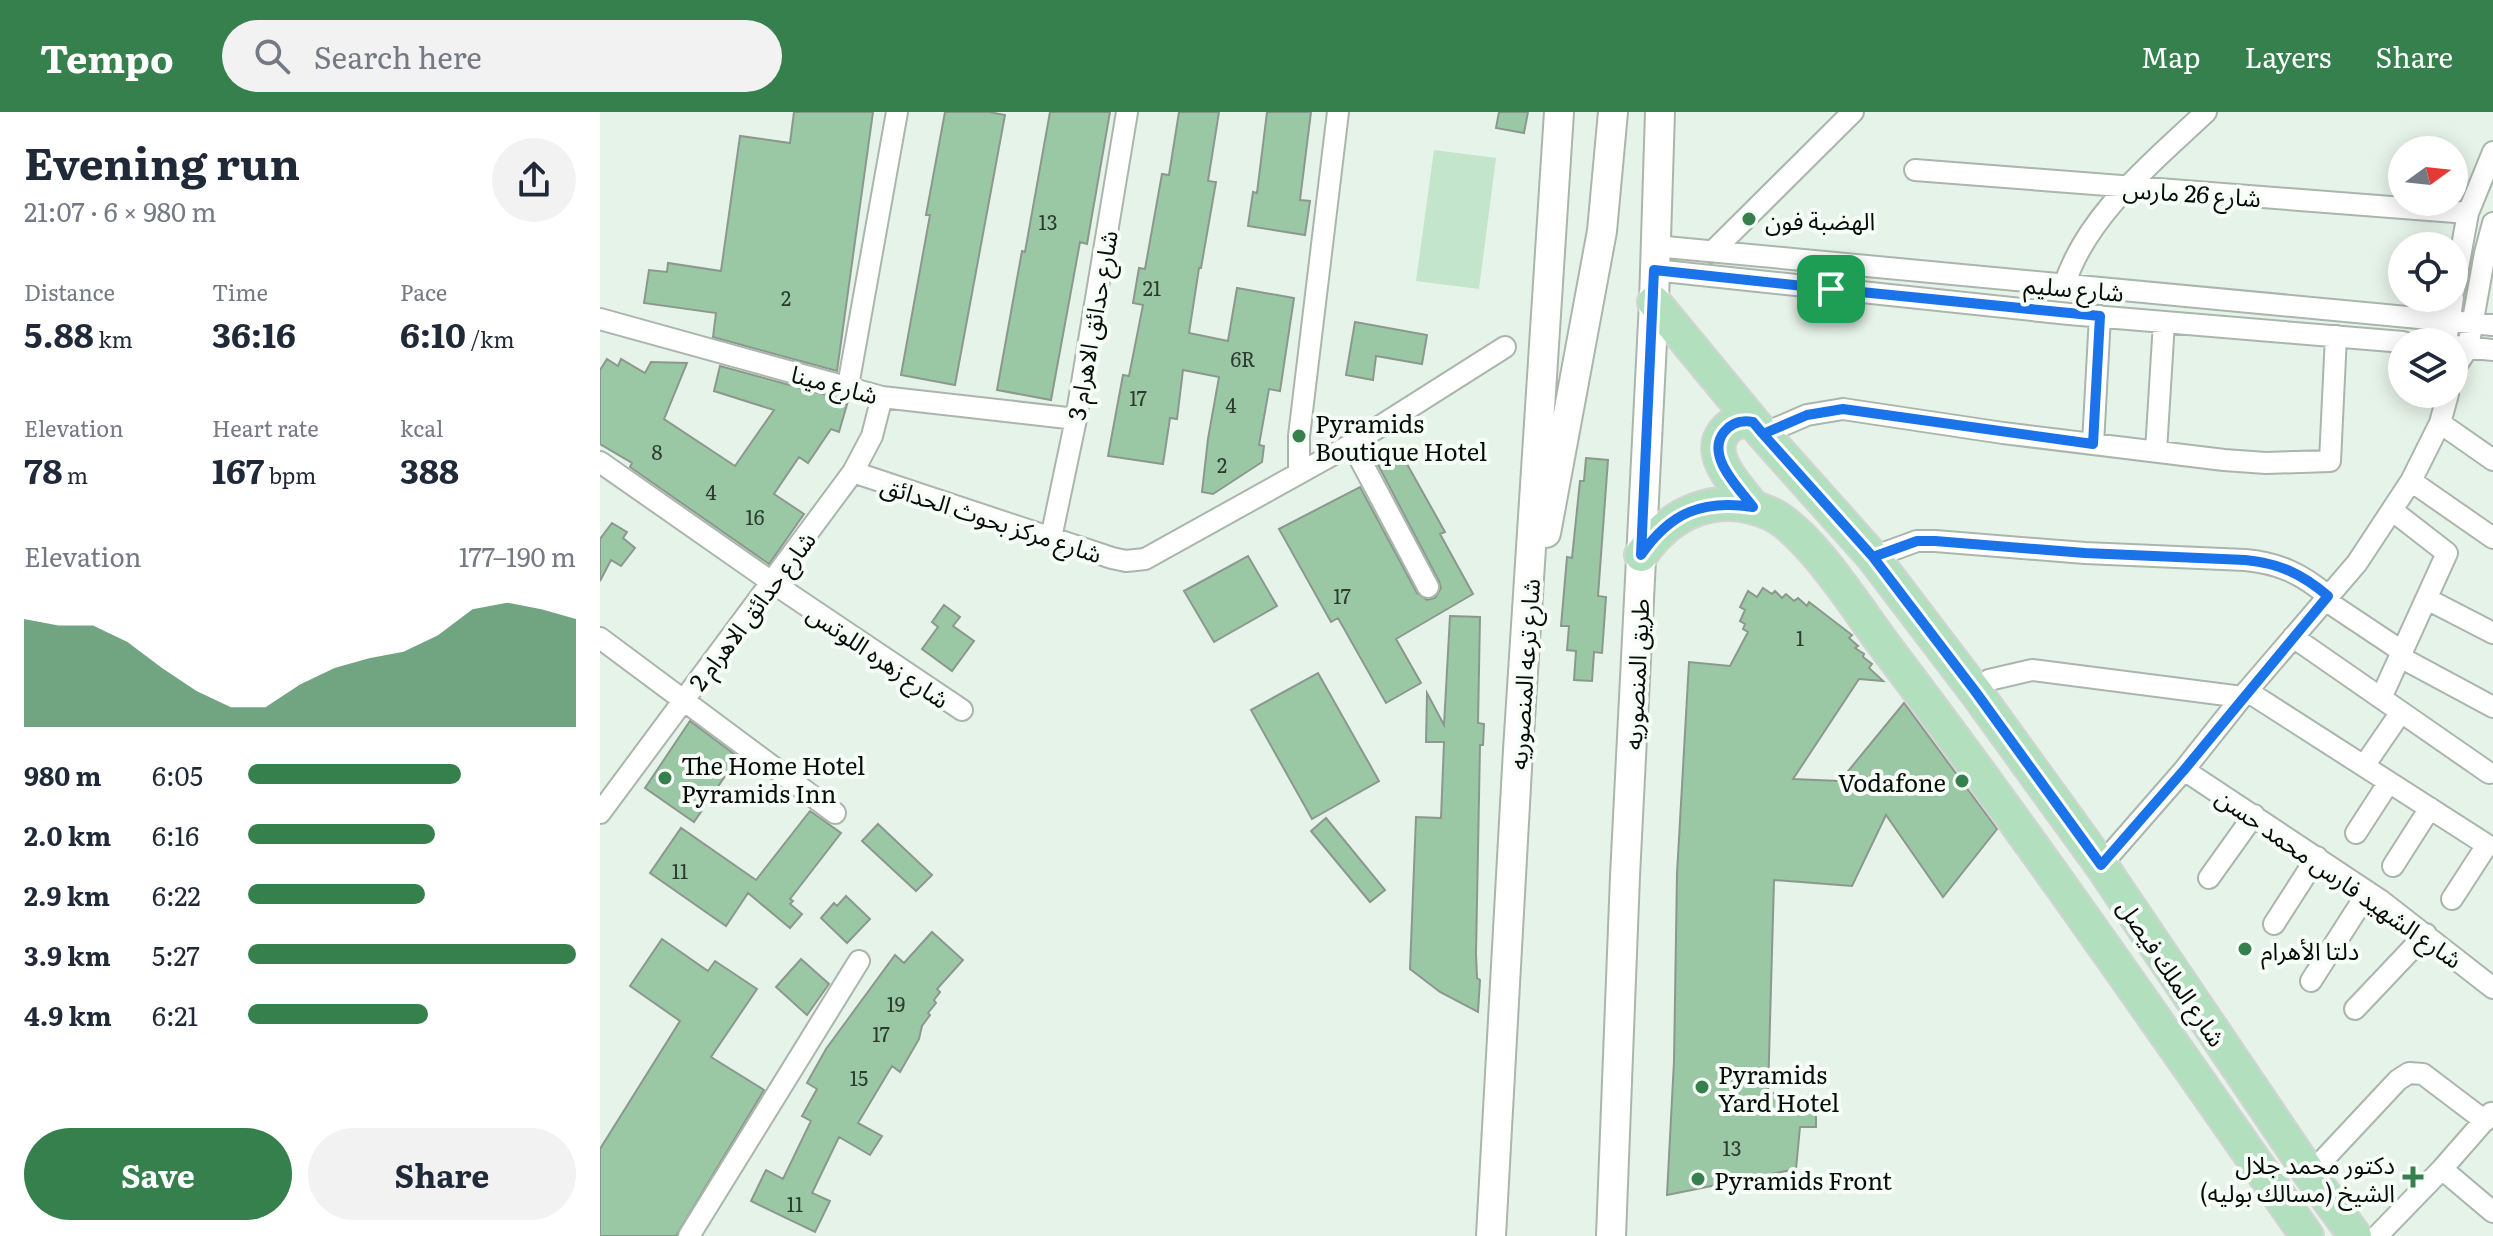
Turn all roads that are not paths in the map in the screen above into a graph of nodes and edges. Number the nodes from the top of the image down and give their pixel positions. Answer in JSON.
{"nodes":[{"id":1,"x":897,"y":112,"type":"edge"},
{"id":2,"x":1127,"y":112,"type":"edge"},
{"id":3,"x":1338,"y":112,"type":"edge"},
{"id":4,"x":1559,"y":112,"type":"edge"},
{"id":5,"x":1613,"y":112,"type":"edge"},
{"id":6,"x":1660,"y":112,"type":"edge"},
{"id":7,"x":1853,"y":112,"type":"edge"},
{"id":8,"x":2206,"y":112,"type":"edge"},
{"id":9,"x":2493,"y":152,"type":"edge"},
{"id":10,"x":1915,"y":170,"type":"dead end"},
{"id":11,"x":2129,"y":187,"type":"junction"},
{"id":12,"x":2388,"y":207,"type":"edge"},
{"id":13,"x":2468,"y":213,"type":"edge"},
{"id":14,"x":2493,"y":223,"type":"edge"},
{"id":15,"x":1712,"y":252,"type":"junction"},
{"id":16,"x":1654,"y":273,"type":"junction"},
{"id":17,"x":2064,"y":286,"type":"junction"},
{"id":18,"x":2100,"y":316,"type":"junction"},
{"id":19,"x":600,"y":319,"type":"edge"},
{"id":20,"x":2164,"y":322,"type":"junction"},
{"id":21,"x":2472,"y":323,"type":"junction"},
{"id":22,"x":2493,"y":325,"type":"edge"},
{"id":23,"x":2414,"y":328,"type":"edge"},
{"id":24,"x":2458,"y":328,"type":"edge"},
{"id":25,"x":2468,"y":332,"type":"edge"},
{"id":26,"x":2336,"y":336,"type":"junction"},
{"id":27,"x":2388,"y":341,"type":"edge"},
{"id":28,"x":1505,"y":347,"type":"dead end"},
{"id":29,"x":2468,"y":348,"type":"edge"},
{"id":30,"x":2493,"y":350,"type":"edge"},
{"id":31,"x":848,"y":386,"type":"junction"},
{"id":32,"x":882,"y":397,"type":"junction"},
{"id":33,"x":2444,"y":408,"type":"edge"},
{"id":34,"x":1076,"y":419,"type":"junction"},
{"id":35,"x":2440,"y":423,"type":"junction"},
{"id":36,"x":1758,"y":428,"type":"junction"},
{"id":37,"x":1352,"y":444,"type":"junction"},
{"id":38,"x":2093,"y":444,"type":"junction"},
{"id":39,"x":2156,"y":451,"type":"junction"},
{"id":40,"x":2493,"y":460,"type":"edge"},
{"id":41,"x":600,"y":462,"type":"edge"},
{"id":42,"x":853,"y":472,"type":"junction"},
{"id":43,"x":1299,"y":473,"type":"junction"},
{"id":44,"x":2411,"y":481,"type":"junction"},
{"id":45,"x":1753,"y":507,"type":"junction"},
{"id":46,"x":2393,"y":511,"type":"junction"},
{"id":47,"x":1051,"y":538,"type":"junction"},
{"id":48,"x":2493,"y":538,"type":"edge"},
{"id":49,"x":1641,"y":555,"type":"junction"},
{"id":50,"x":1873,"y":557,"type":"junction"},
{"id":51,"x":1529,"y":581,"type":"junction"},
{"id":52,"x":773,"y":583,"type":"junction"},
{"id":53,"x":1428,"y":587,"type":"dead end"},
{"id":54,"x":2326,"y":598,"type":"junction"},
{"id":55,"x":2427,"y":599,"type":"junction"},
{"id":56,"x":2493,"y":633,"type":"edge"},
{"id":57,"x":2293,"y":637,"type":"junction"},
{"id":58,"x":600,"y":638,"type":"edge"},
{"id":59,"x":2402,"y":654,"type":"junction"},
{"id":60,"x":1975,"y":691,"type":"junction"},
{"id":61,"x":2245,"y":694,"type":"junction"},
{"id":62,"x":2381,"y":698,"type":"junction"},
{"id":63,"x":684,"y":700,"type":"junction"},
{"id":64,"x":2493,"y":707,"type":"edge"},
{"id":65,"x":962,"y":710,"type":"dead end"},
{"id":66,"x":2401,"y":712,"type":"junction"},
{"id":67,"x":2364,"y":766,"type":"junction"},
{"id":68,"x":2184,"y":770,"type":"junction"},
{"id":69,"x":2489,"y":773,"type":"dead end"},
{"id":70,"x":2389,"y":782,"type":"junction"},
{"id":71,"x":2430,"y":808,"type":"junction"},
{"id":72,"x":600,"y":813,"type":"edge"},
{"id":73,"x":835,"y":813,"type":"dead end"},
{"id":74,"x":2254,"y":815,"type":"junction"},
{"id":75,"x":2356,"y":833,"type":"dead end"},
{"id":76,"x":2317,"y":857,"type":"junction"},
{"id":77,"x":2101,"y":865,"type":"junction"},
{"id":78,"x":2393,"y":866,"type":"dead end"},
{"id":79,"x":2209,"y":878,"type":"dead end"},
{"id":80,"x":2368,"y":892,"type":"junction"},
{"id":81,"x":2452,"y":899,"type":"dead end"},
{"id":82,"x":2274,"y":924,"type":"dead end"},
{"id":83,"x":2426,"y":934,"type":"junction"},
{"id":84,"x":859,"y":961,"type":"dead end"},
{"id":85,"x":2311,"y":981,"type":"dead end"},
{"id":86,"x":2493,"y":988,"type":"edge"},
{"id":87,"x":2355,"y":1009,"type":"dead end"},
{"id":88,"x":2489,"y":1116,"type":"edge"},
{"id":89,"x":2442,"y":1169,"type":"junction"},
{"id":90,"x":2310,"y":1174,"type":"junction"},
{"id":91,"x":2493,"y":1212,"type":"edge"},
{"id":92,"x":689,"y":1236,"type":"edge"},
{"id":93,"x":1491,"y":1236,"type":"edge"},
{"id":94,"x":1611,"y":1236,"type":"edge"},
{"id":95,"x":2307,"y":1236,"type":"edge"},
{"id":96,"x":2355,"y":1236,"type":"edge"},
{"id":97,"x":2377,"y":1236,"type":"edge"}],
"edges":[{"from":1,"to":31,"type":"street"},
{"from":2,"to":34,"type":"street","name":"شارع حدائق الاهرام 3"},
{"from":3,"to":43,"type":"street"},
{"from":4,"to":51,"type":"main road","name":"شارع ترعه المنصوريه"},
{"from":5,"to":51,"type":"main road"},
{"from":6,"to":16,"type":"main road","name":"طريق المنصوريه"},
{"from":7,"to":15,"type":"street"},
{"from":8,"to":11,"type":"street"},
{"from":9,"to":13,"type":"street"},
{"from":10,"to":11,"type":"street","name":"شارع 26 مارس"},
{"from":11,"to":12,"type":"street","name":"شارع 26 مارس"},
{"from":11,"to":17,"type":"street"},
{"from":14,"to":21,"type":"street"},
{"from":15,"to":16,"type":"street","name":"شارع سليم"},
{"from":15,"to":17,"type":"street","name":"شارع سليم"},
{"from":16,"to":18,"type":"street","name":"شارع سليم"},
{"from":16,"to":36,"type":"main road","name":"شارع الملك فيصل"},
{"from":16,"to":49,"type":"main road","name":"طريق المنصوريه"},
{"from":17,"to":23,"type":"street","name":"شارع سليم"},
{"from":18,"to":20,"type":"street","name":"شارع سليم"},
{"from":18,"to":38,"type":"street"},
{"from":19,"to":31,"type":"street","name":"شارع مينا"},
{"from":20,"to":26,"type":"street","name":"شارع سليم"},
{"from":20,"to":39,"type":"street"},
{"from":21,"to":22,"type":"street","name":"شارع سليم"},
{"from":21,"to":24,"type":"street","name":"شارع سليم"},
{"from":21,"to":25,"type":"street"},
{"from":26,"to":27,"type":"street","name":"شارع سليم"},
{"from":26,"to":39,"type":"street"},
{"from":28,"to":37,"type":"street","name":"شارع مركز بحوث الحدائق"},
{"from":29,"to":30,"type":"street"},
{"from":31,"to":32,"type":"street","name":"شارع مينا"},
{"from":32,"to":34,"type":"street","name":"شارع مينا"},
{"from":32,"to":42,"type":"street","name":"شارع حدائق الاهرام 2"},
{"from":33,"to":35,"type":"street"},
{"from":34,"to":47,"type":"street","name":"شارع حدائق الاهرام 3"},
{"from":35,"to":40,"type":"street"},
{"from":35,"to":44,"type":"street"},
{"from":36,"to":38,"type":"street"},
{"from":36,"to":45,"type":"main road"},
{"from":36,"to":50,"type":"main road","name":"شارع الملك فيصل"},
{"from":37,"to":43,"type":"street","name":"شارع مركز بحوث الحدائق"},
{"from":37,"to":53,"type":"street"},
{"from":38,"to":39,"type":"street"},
{"from":41,"to":52,"type":"street","name":"شارع زهره اللوتس"},
{"from":42,"to":47,"type":"street","name":"شارع مركز بحوث الحدائق"},
{"from":42,"to":52,"type":"street","name":"شارع حدائق الاهرام 2"},
{"from":43,"to":47,"type":"street","name":"شارع مركز بحوث الحدائق"},
{"from":44,"to":46,"type":"street"},
{"from":44,"to":48,"type":"street"},
{"from":45,"to":49,"type":"main road","name":"شارع الملك فيصل"},
{"from":45,"to":95,"type":"main road","name":"شارع الملك فيصل"},
{"from":46,"to":54,"type":"street"},
{"from":46,"to":55,"type":"street"},
{"from":49,"to":94,"type":"main road","name":"طريق المنصوريه"},
{"from":50,"to":54,"type":"street"},
{"from":50,"to":60,"type":"main road","name":"شارع الملك فيصل"},
{"from":51,"to":93,"type":"main road","name":"شارع ترعه المنصوريه"},
{"from":52,"to":63,"type":"street","name":"شارع حدائق الاهرام 2"},
{"from":52,"to":65,"type":"street","name":"شارع زهره اللوتس"},
{"from":54,"to":57,"type":"street"},
{"from":54,"to":59,"type":"street"},
{"from":55,"to":56,"type":"street"},
{"from":55,"to":59,"type":"street"},
{"from":57,"to":61,"type":"street"},
{"from":57,"to":62,"type":"street"},
{"from":58,"to":63,"type":"street"},
{"from":59,"to":62,"type":"street"},
{"from":59,"to":64,"type":"street"},
{"from":60,"to":61,"type":"street"},
{"from":60,"to":77,"type":"main road","name":"شارع الملك فيصل"},
{"from":61,"to":67,"type":"street"},
{"from":61,"to":68,"type":"street"},
{"from":62,"to":66,"type":"street"},
{"from":63,"to":72,"type":"street","name":"شارع حدائق الاهرام 2"},
{"from":63,"to":73,"type":"street"},
{"from":66,"to":67,"type":"street"},
{"from":66,"to":69,"type":"street"},
{"from":67,"to":70,"type":"street"},
{"from":68,"to":74,"type":"street","name":"شارع الشهيد فارس محمد حسن"},
{"from":68,"to":77,"type":"street"},
{"from":70,"to":71,"type":"street"},
{"from":70,"to":75,"type":"street"},
{"from":71,"to":78,"type":"street"},
{"from":71,"to":81,"type":"street"},
{"from":74,"to":76,"type":"street","name":"شارع الشهيد فارس محمد حسن"},
{"from":74,"to":79,"type":"street"},
{"from":76,"to":80,"type":"street","name":"شارع الشهيد فارس محمد حسن"},
{"from":76,"to":82,"type":"street"},
{"from":77,"to":90,"type":"main road","name":"شارع الملك فيصل"},
{"from":80,"to":83,"type":"street","name":"شارع الشهيد فارس محمد حسن"},
{"from":80,"to":85,"type":"street"},
{"from":83,"to":86,"type":"street","name":"شارع الشهيد فارس محمد حسن"},
{"from":83,"to":87,"type":"street"},
{"from":84,"to":92,"type":"street"},
{"from":88,"to":89,"type":"street"},
{"from":88,"to":90,"type":"street"},
{"from":89,"to":91,"type":"street"},
{"from":89,"to":97,"type":"street"},
{"from":90,"to":96,"type":"main road","name":"شارع الملك فيصل"}]}
